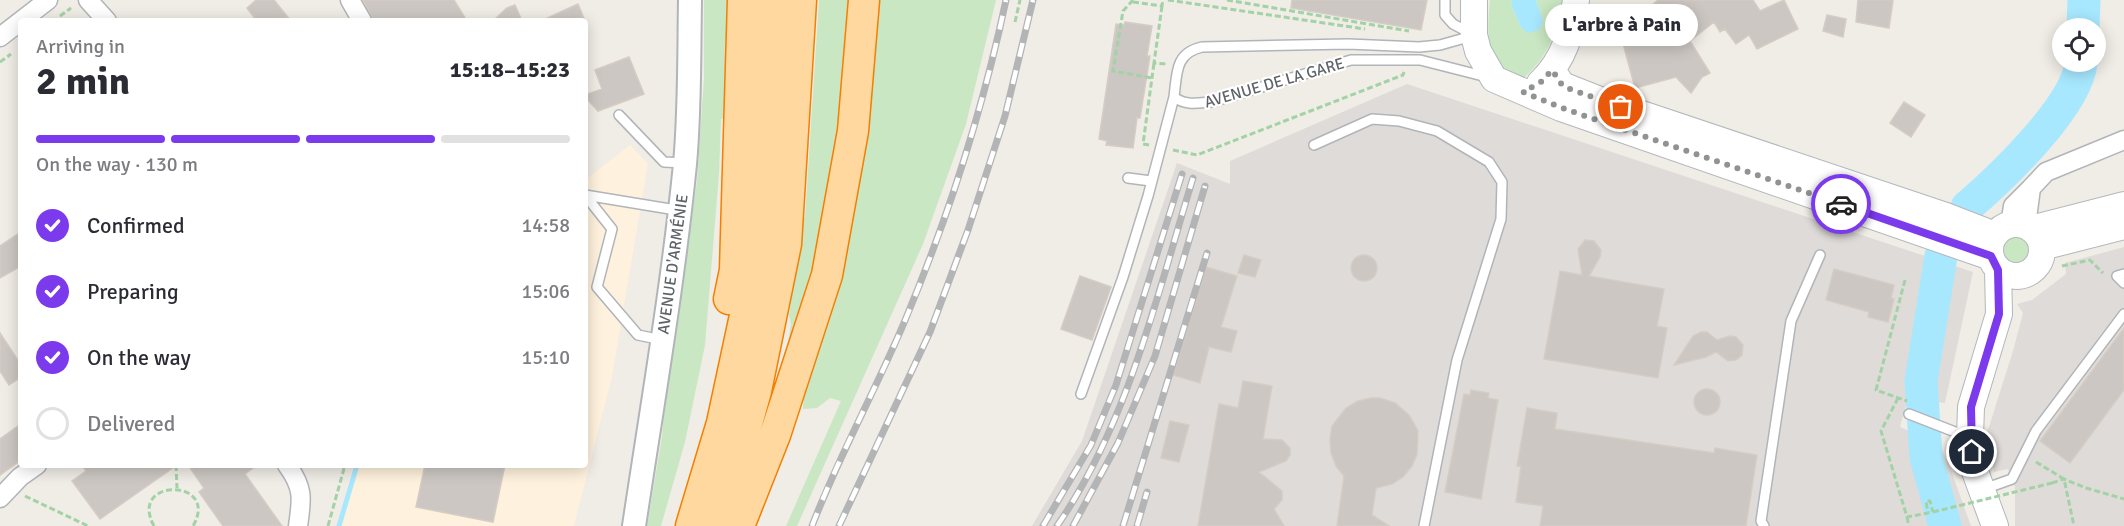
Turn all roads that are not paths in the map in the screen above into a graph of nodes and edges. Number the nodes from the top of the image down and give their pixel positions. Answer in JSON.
{"nodes":[{"id":1,"x":48,"y":0,"type":"edge"},
{"id":2,"x":88,"y":0,"type":"edge"},
{"id":3,"x":350,"y":0,"type":"edge"},
{"id":4,"x":690,"y":0,"type":"edge"},
{"id":5,"x":743,"y":0,"type":"edge"},
{"id":6,"x":772,"y":0,"type":"edge"},
{"id":7,"x":801,"y":0,"type":"edge"},
{"id":8,"x":864,"y":0,"type":"edge"},
{"id":9,"x":1445,"y":0,"type":"edge"},
{"id":10,"x":1474,"y":0,"type":"edge"},
{"id":11,"x":1576,"y":0,"type":"edge"},
{"id":12,"x":25,"y":18,"type":"edge"},
{"id":13,"x":104,"y":18,"type":"edge"},
{"id":14,"x":360,"y":18,"type":"edge"},
{"id":15,"x":18,"y":23,"type":"edge"},
{"id":16,"x":1474,"y":35,"type":"junction"},
{"id":17,"x":0,"y":37,"type":"edge"},
{"id":18,"x":1552,"y":70,"type":"junction"},
{"id":19,"x":1494,"y":79,"type":"junction"},
{"id":20,"x":1523,"y":92,"type":"junction"},
{"id":21,"x":1174,"y":97,"type":"junction"},
{"id":22,"x":619,"y":115,"type":"dead end"},
{"id":23,"x":2124,"y":140,"type":"edge"},
{"id":24,"x":1314,"y":145,"type":"dead end"},
{"id":25,"x":685,"y":163,"type":"junction"},
{"id":26,"x":1128,"y":178,"type":"dead end"},
{"id":27,"x":1151,"y":181,"type":"junction"},
{"id":28,"x":588,"y":195,"type":"edge"},
{"id":29,"x":588,"y":199,"type":"edge"},
{"id":30,"x":2124,"y":205,"type":"edge"},
{"id":31,"x":680,"y":208,"type":"junction"},
{"id":32,"x":2124,"y":226,"type":"edge"},
{"id":33,"x":2013,"y":241,"type":"junction"},
{"id":34,"x":1820,"y":255,"type":"dead end"},
{"id":35,"x":2124,"y":274,"type":"edge"},
{"id":36,"x":2124,"y":283,"type":"edge"},
{"id":37,"x":1999,"y":314,"type":"junction"},
{"id":38,"x":2124,"y":314,"type":"edge"},
{"id":39,"x":662,"y":340,"type":"junction"},
{"id":40,"x":1081,"y":394,"type":"dead end"},
{"id":41,"x":1913,"y":416,"type":"road end"},
{"id":42,"x":1970,"y":437,"type":"junction"},
{"id":43,"x":33,"y":468,"type":"edge"},
{"id":44,"x":290,"y":468,"type":"edge"},
{"id":45,"x":1982,"y":490,"type":"junction"},
{"id":46,"x":4,"y":493,"type":"edge"},
{"id":47,"x":298,"y":526,"type":"edge"},
{"id":48,"x":634,"y":526,"type":"edge"},
{"id":49,"x":675,"y":526,"type":"edge"},
{"id":50,"x":691,"y":526,"type":"edge"},
{"id":51,"x":719,"y":526,"type":"edge"},
{"id":52,"x":739,"y":526,"type":"edge"},
{"id":53,"x":1424,"y":526,"type":"edge"},
{"id":54,"x":1764,"y":526,"type":"edge"},
{"id":55,"x":1995,"y":526,"type":"edge"}],
"edges":[{"from":1,"to":12,"type":"street"},
{"from":2,"to":13,"type":"street"},
{"from":3,"to":14,"type":"street"},
{"from":4,"to":25,"type":"street","name":"AVENUE D'ARMÉNIE"},
{"from":5,"to":49,"type":"highway"},
{"from":6,"to":50,"type":"highway"},
{"from":7,"to":51,"type":"highway"},
{"from":8,"to":52,"type":"highway"},
{"from":9,"to":16,"type":"lane"},
{"from":10,"to":16,"type":"main road"},
{"from":11,"to":18,"type":"main road"},
{"from":15,"to":17,"type":"street"},
{"from":16,"to":19,"type":"main road"},
{"from":16,"to":21,"type":"lane","name":"AVENUE DE LA GARE"},
{"from":18,"to":20,"type":"main road"},
{"from":18,"to":33,"type":"main road"},
{"from":19,"to":20,"type":"main road"},
{"from":19,"to":21,"type":"lane","name":"AVENUE DE LA GARE"},
{"from":20,"to":33,"type":"main road"},
{"from":21,"to":27,"type":"lane"},
{"from":22,"to":25,"type":"lane"},
{"from":23,"to":33,"type":"street"},
{"from":24,"to":53,"type":"lane"},
{"from":25,"to":31,"type":"street","name":"AVENUE D'ARMÉNIE"},
{"from":26,"to":27,"type":"lane"},
{"from":27,"to":40,"type":"lane"},
{"from":28,"to":31,"type":"lane"},
{"from":29,"to":39,"type":"lane"},
{"from":30,"to":33,"type":"main road"},
{"from":31,"to":39,"type":"street","name":"AVENUE D'ARMÉNIE"},
{"from":32,"to":33,"type":"main road"},
{"from":33,"to":37,"type":"main road"},
{"from":33,"to":37,"type":"main road"},
{"from":34,"to":54,"type":"lane"},
{"from":35,"to":36,"type":"lane"},
{"from":37,"to":42,"type":"main road"},
{"from":38,"to":45,"type":"lane"},
{"from":39,"to":48,"type":"street","name":"AVENUE D'ARMÉNIE"},
{"from":41,"to":42,"type":"lane"},
{"from":42,"to":45,"type":"main road"},
{"from":43,"to":46,"type":"street"},
{"from":44,"to":47,"type":"street"},
{"from":45,"to":55,"type":"main road"}]}
